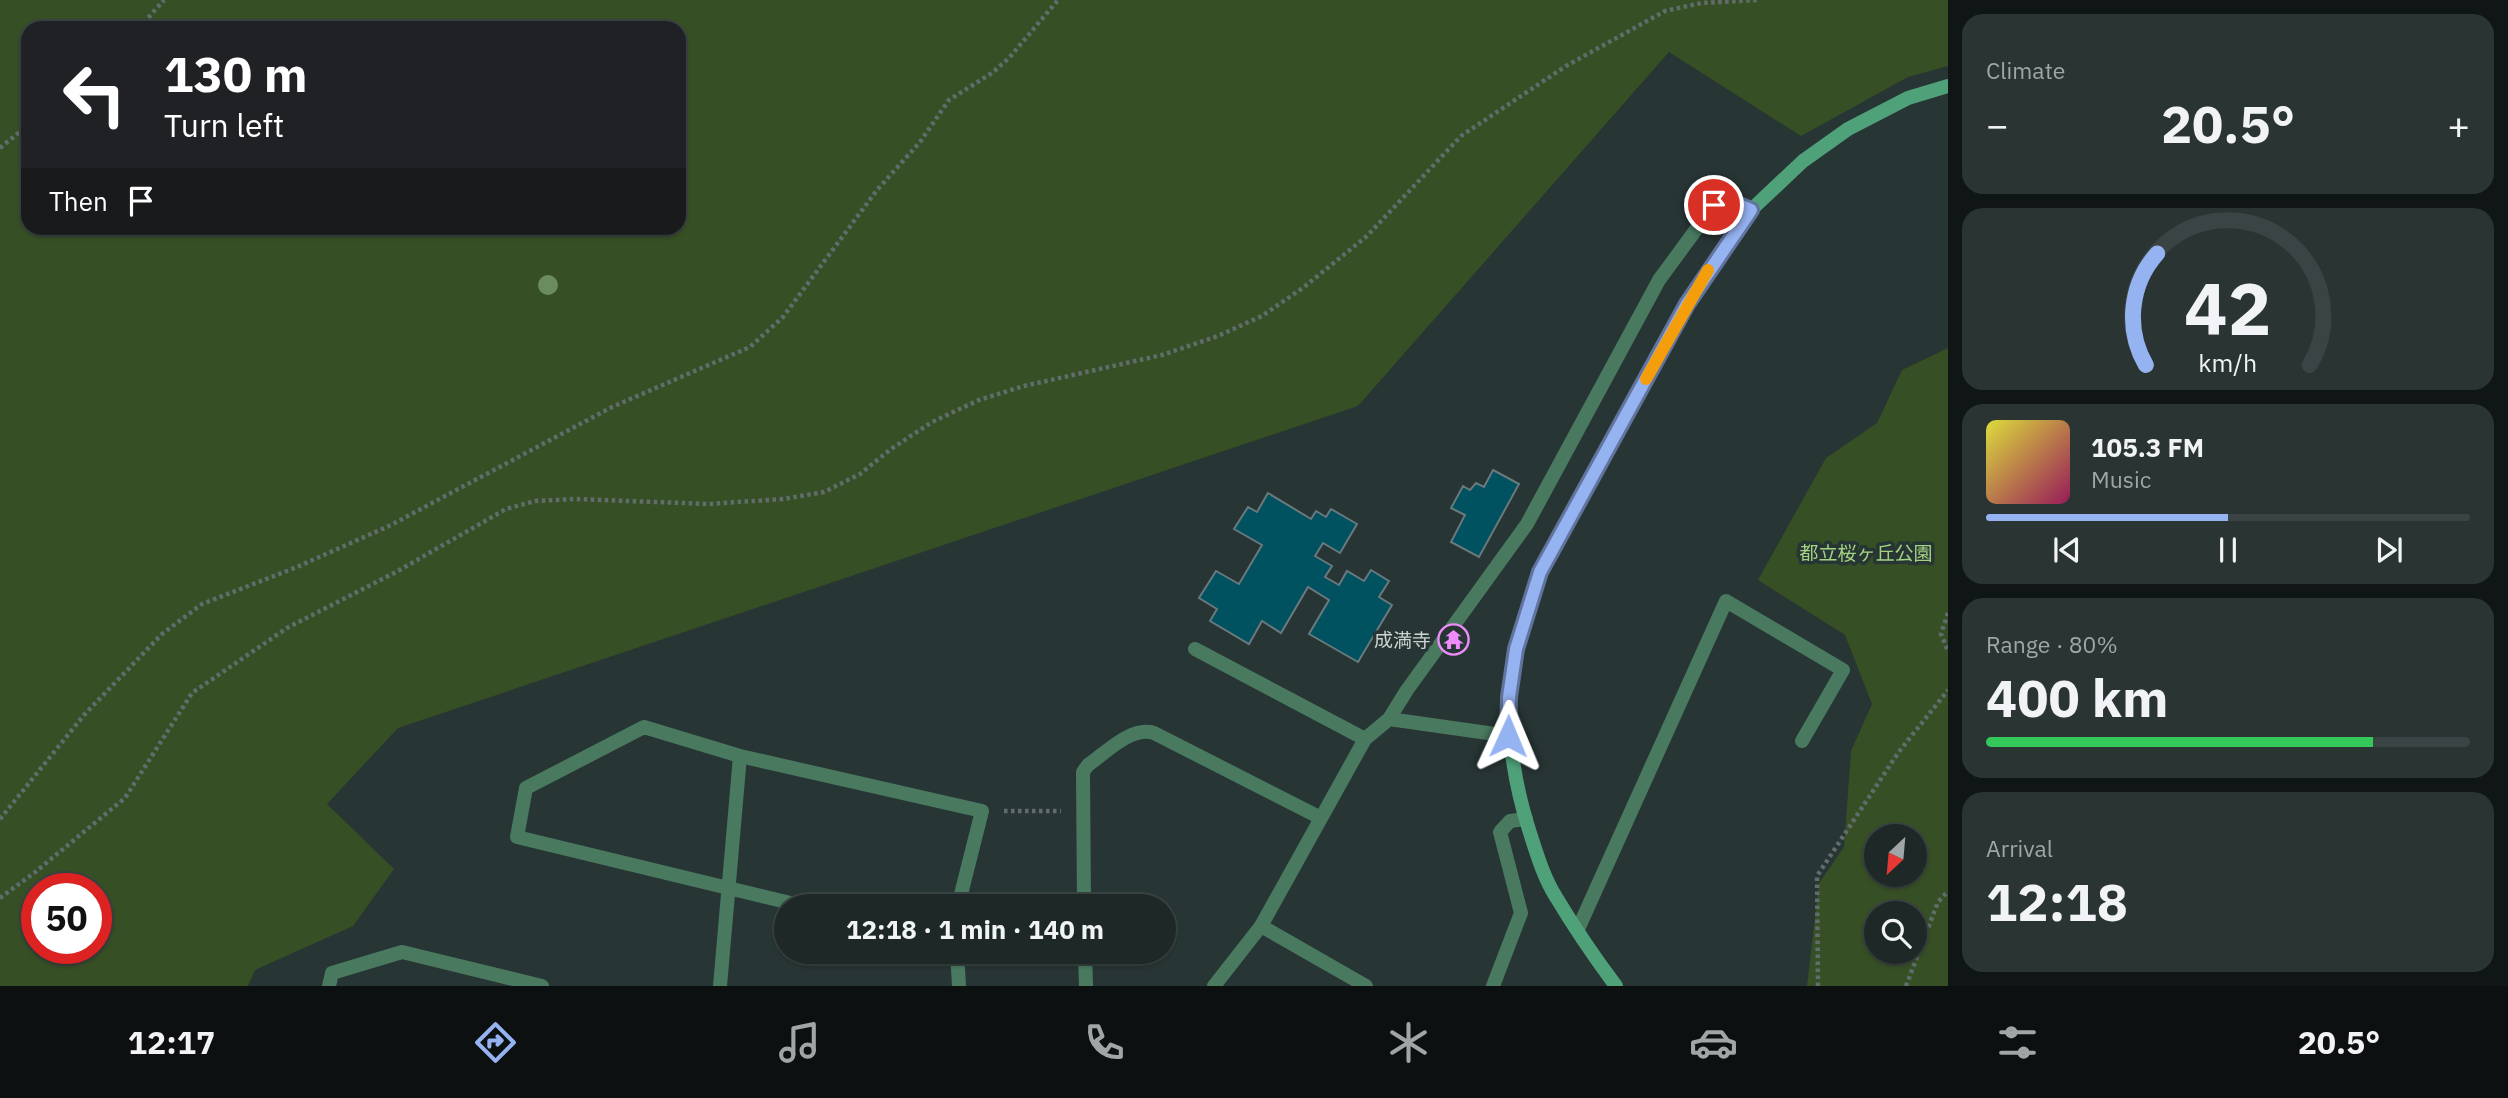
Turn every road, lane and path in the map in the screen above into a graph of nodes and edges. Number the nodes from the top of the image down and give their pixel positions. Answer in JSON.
{"nodes":[{"id":1,"x":164,"y":0,"type":"edge"},
{"id":2,"x":1058,"y":0,"type":"edge"},
{"id":3,"x":1758,"y":0,"type":"edge"},
{"id":4,"x":145,"y":21,"type":"edge"},
{"id":5,"x":1948,"y":86,"type":"edge"},
{"id":6,"x":21,"y":131,"type":"edge"},
{"id":7,"x":0,"y":148,"type":"edge"},
{"id":8,"x":1751,"y":210,"type":"junction"},
{"id":9,"x":1948,"y":612,"type":"edge"},
{"id":10,"x":1195,"y":649,"type":"dead end"},
{"id":11,"x":1948,"y":651,"type":"edge"},
{"id":12,"x":1948,"y":690,"type":"edge"},
{"id":13,"x":1389,"y":719,"type":"junction"},
{"id":14,"x":1508,"y":736,"type":"junction"},
{"id":15,"x":1365,"y":739,"type":"junction"},
{"id":16,"x":1802,"y":741,"type":"dead end"},
{"id":17,"x":740,"y":756,"type":"junction"},
{"id":18,"x":982,"y":811,"type":"junction"},
{"id":19,"x":1082,"y":811,"type":"junction"},
{"id":20,"x":1321,"y":818,"type":"junction"},
{"id":21,"x":0,"y":819,"type":"edge"},
{"id":22,"x":1526,"y":819,"type":"junction"},
{"id":23,"x":727,"y":889,"type":"junction"},
{"id":24,"x":1948,"y":891,"type":"edge"},
{"id":25,"x":961,"y":894,"type":"edge"},
{"id":26,"x":1084,"y":894,"type":"edge"},
{"id":27,"x":0,"y":898,"type":"edge"},
{"id":28,"x":774,"y":900,"type":"edge"},
{"id":29,"x":1261,"y":926,"type":"junction"},
{"id":30,"x":1578,"y":929,"type":"junction"},
{"id":31,"x":958,"y":964,"type":"edge"},
{"id":32,"x":1085,"y":964,"type":"edge"},
{"id":33,"x":329,"y":986,"type":"edge"},
{"id":34,"x":542,"y":986,"type":"edge"},
{"id":35,"x":720,"y":986,"type":"edge"},
{"id":36,"x":959,"y":986,"type":"edge"},
{"id":37,"x":1086,"y":986,"type":"edge"},
{"id":38,"x":1214,"y":986,"type":"edge"},
{"id":39,"x":1366,"y":986,"type":"edge"},
{"id":40,"x":1493,"y":986,"type":"edge"},
{"id":41,"x":1616,"y":986,"type":"edge"},
{"id":42,"x":1818,"y":986,"type":"edge"},
{"id":43,"x":1906,"y":986,"type":"edge"}],
"edges":[{"from":1,"to":4,"type":"path"},
{"from":2,"to":21,"type":"path"},
{"from":3,"to":27,"type":"path"},
{"from":5,"to":8,"type":"main road"},
{"from":6,"to":7,"type":"path"},
{"from":8,"to":13,"type":"street"},
{"from":8,"to":14,"type":"main road"},
{"from":9,"to":11,"type":"path"},
{"from":10,"to":15,"type":"street"},
{"from":12,"to":42,"type":"path"},
{"from":13,"to":14,"type":"street"},
{"from":13,"to":15,"type":"street"},
{"from":14,"to":22,"type":"main road"},
{"from":15,"to":20,"type":"street"},
{"from":16,"to":30,"type":"street"},
{"from":17,"to":18,"type":"street"},
{"from":17,"to":23,"type":"street"},
{"from":17,"to":23,"type":"street"},
{"from":18,"to":19,"type":"path"},
{"from":18,"to":25,"type":"street"},
{"from":19,"to":20,"type":"street"},
{"from":19,"to":26,"type":"street"},
{"from":20,"to":29,"type":"street"},
{"from":22,"to":30,"type":"main road"},
{"from":22,"to":40,"type":"street"},
{"from":23,"to":28,"type":"street"},
{"from":23,"to":35,"type":"street"},
{"from":24,"to":43,"type":"path"},
{"from":29,"to":38,"type":"street"},
{"from":29,"to":39,"type":"street"},
{"from":30,"to":41,"type":"main road"},
{"from":31,"to":36,"type":"street"},
{"from":32,"to":37,"type":"street"},
{"from":33,"to":34,"type":"street"}]}
